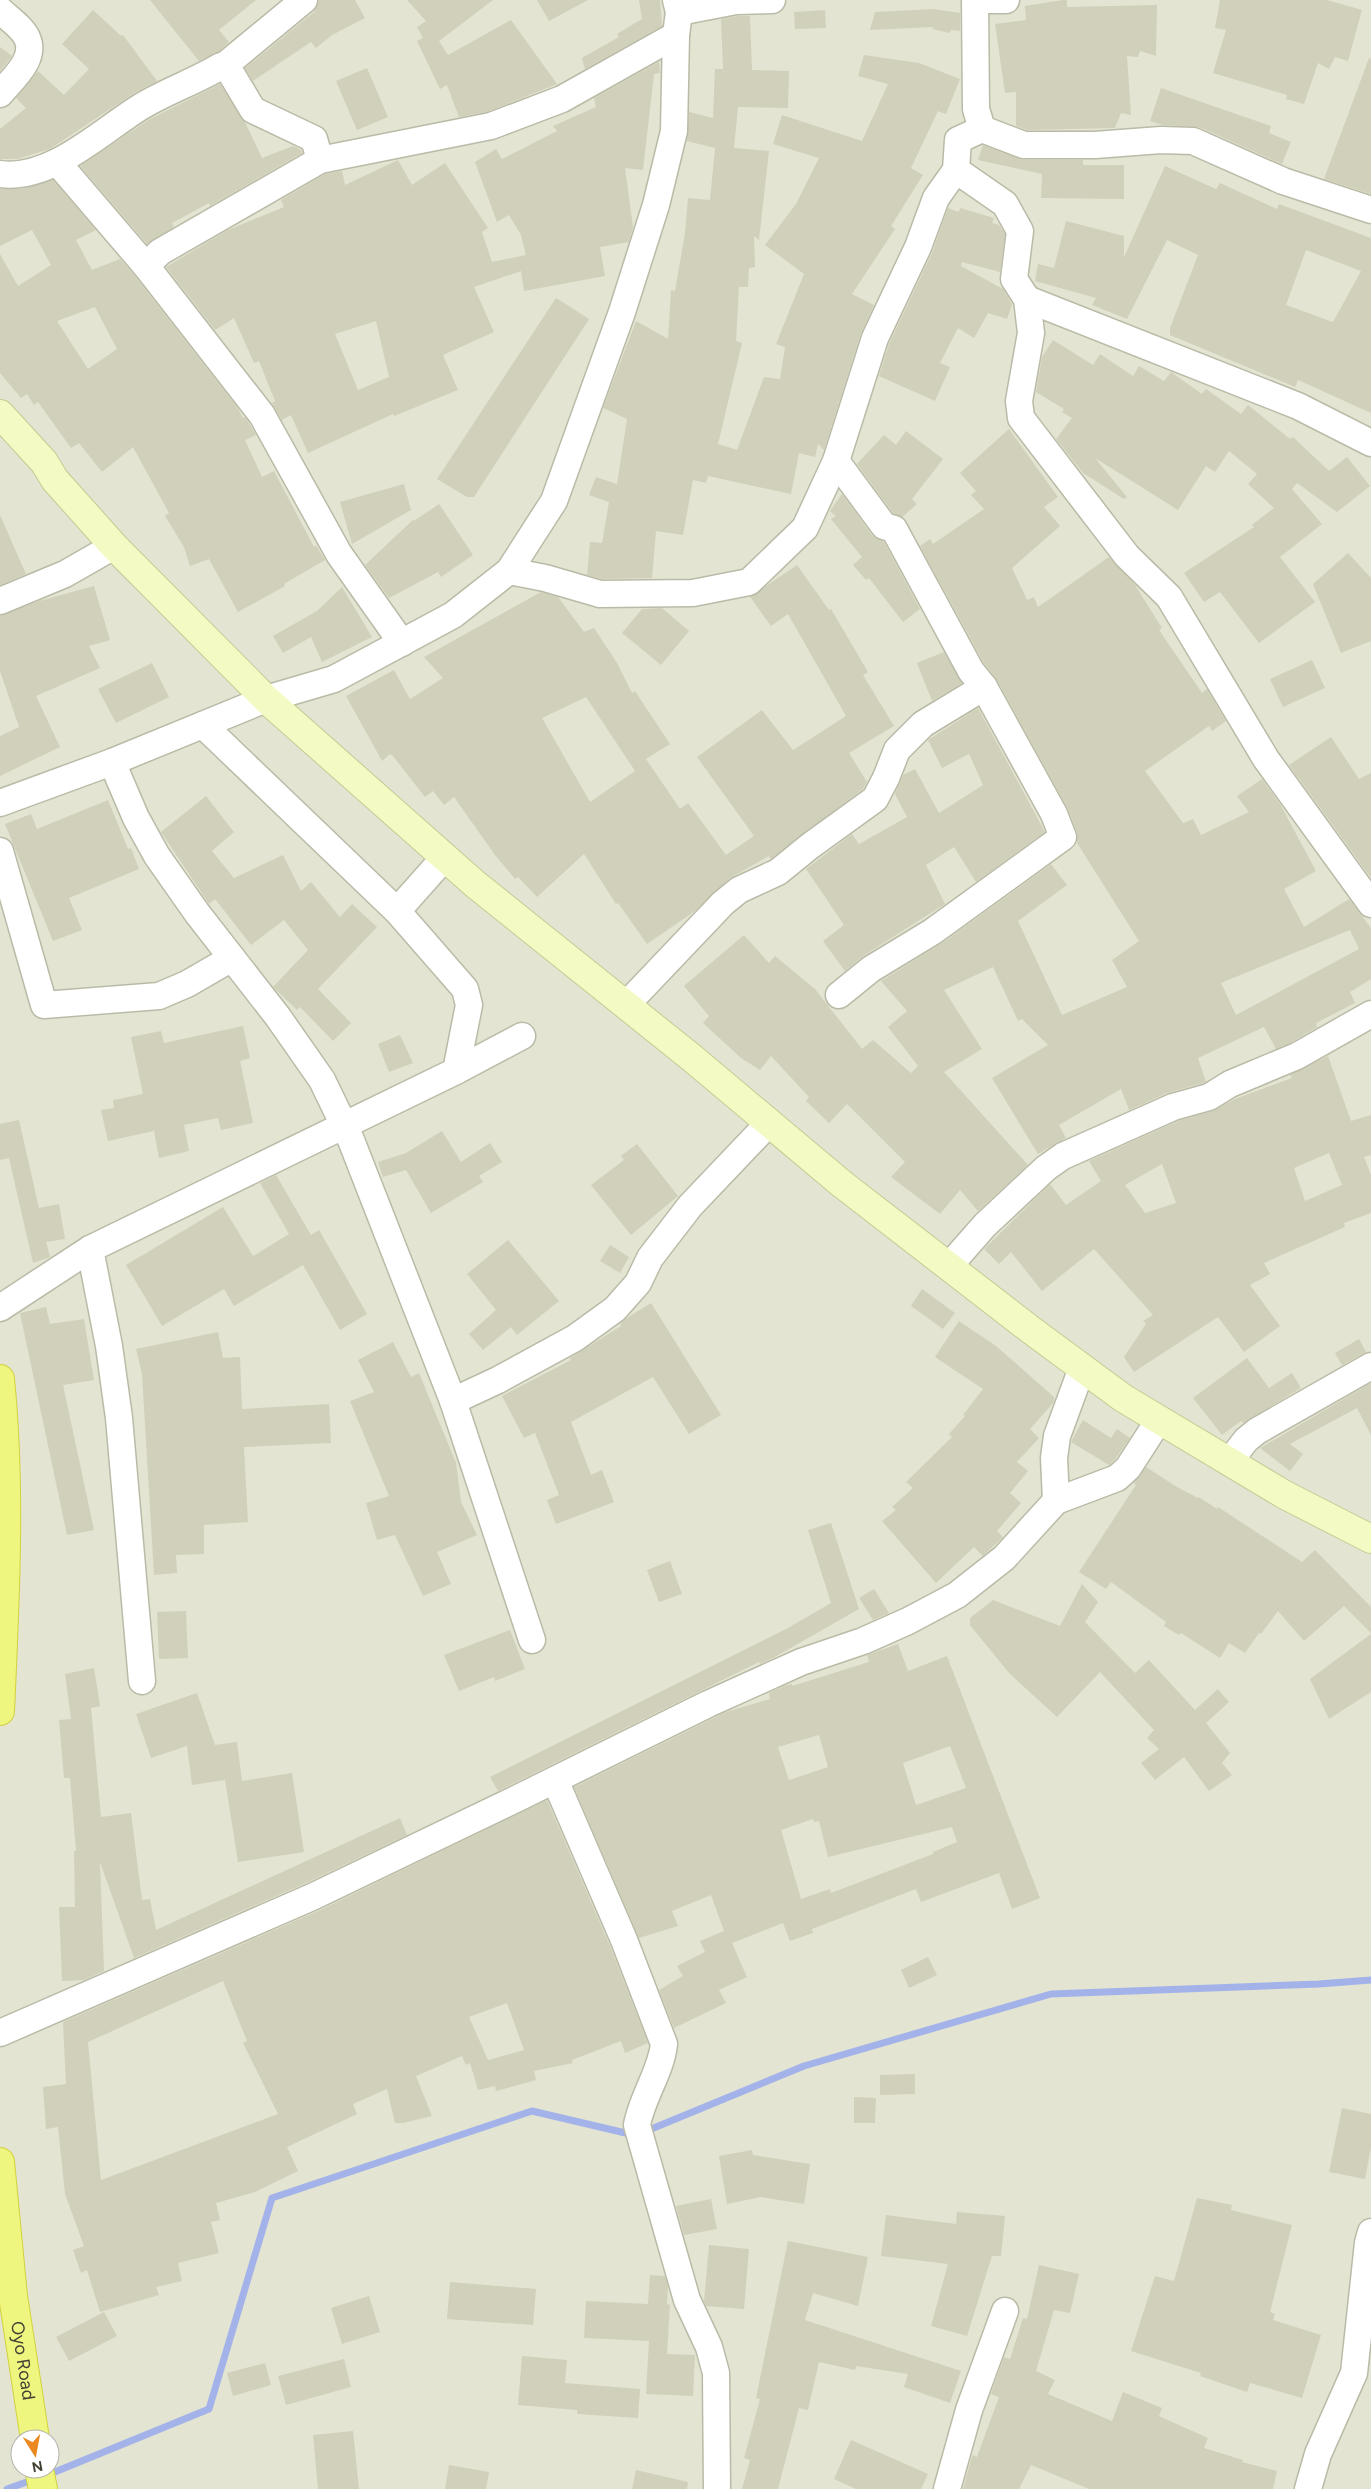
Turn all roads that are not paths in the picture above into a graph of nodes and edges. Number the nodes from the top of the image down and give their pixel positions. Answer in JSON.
{"nodes":[{"id":1,"x":304,"y":0,"type":"edge"},
{"id":2,"x":772,"y":0,"type":"edge"},
{"id":3,"x":975,"y":0,"type":"edge"},
{"id":4,"x":980,"y":0,"type":"edge"},
{"id":5,"x":1006,"y":0,"type":"edge"},
{"id":6,"x":0,"y":10,"type":"edge"},
{"id":7,"x":677,"y":16,"type":"edge"},
{"id":8,"x":224,"y":66,"type":"junction"},
{"id":9,"x":0,"y":94,"type":"edge"},
{"id":10,"x":979,"y":119,"type":"junction"},
{"id":11,"x":320,"y":160,"type":"junction"},
{"id":12,"x":57,"y":162,"type":"junction"},
{"id":13,"x":956,"y":170,"type":"junction"},
{"id":14,"x":0,"y":174,"type":"edge"},
{"id":15,"x":1371,"y":210,"type":"edge"},
{"id":16,"x":146,"y":266,"type":"junction"},
{"id":17,"x":1027,"y":299,"type":"junction"},
{"id":18,"x":0,"y":414,"type":"edge"},
{"id":19,"x":0,"y":434,"type":"edge"},
{"id":20,"x":1371,"y":443,"type":"edge"},
{"id":21,"x":836,"y":461,"type":"junction"},
{"id":22,"x":55,"y":480,"type":"junction"},
{"id":23,"x":114,"y":546,"type":"junction"},
{"id":24,"x":509,"y":571,"type":"junction"},
{"id":25,"x":0,"y":601,"type":"edge"},
{"id":26,"x":402,"y":643,"type":"junction"},
{"id":27,"x":984,"y":687,"type":"junction"},
{"id":28,"x":266,"y":699,"type":"junction"},
{"id":29,"x":203,"y":725,"type":"junction"},
{"id":30,"x":112,"y":762,"type":"junction"},
{"id":31,"x":0,"y":803,"type":"edge"},
{"id":32,"x":0,"y":851,"type":"edge"},
{"id":33,"x":445,"y":857,"type":"junction"},
{"id":34,"x":1371,"y":904,"type":"edge"},
{"id":35,"x":397,"y":911,"type":"junction"},
{"id":36,"x":232,"y":958,"type":"junction"},
{"id":37,"x":839,"y":995,"type":"dead end"},
{"id":38,"x":626,"y":1005,"type":"junction"},
{"id":39,"x":1371,"y":1014,"type":"edge"},
{"id":40,"x":522,"y":1036,"type":"dead end"},
{"id":41,"x":456,"y":1071,"type":"junction"},
{"id":42,"x":769,"y":1123,"type":"junction"},
{"id":43,"x":344,"y":1125,"type":"junction"},
{"id":44,"x":90,"y":1249,"type":"junction"},
{"id":45,"x":949,"y":1266,"type":"junction"},
{"id":46,"x":0,"y":1308,"type":"edge"},
{"id":47,"x":1371,"y":1366,"type":"edge"},
{"id":48,"x":1082,"y":1368,"type":"junction"},
{"id":49,"x":0,"y":1379,"type":"edge"},
{"id":50,"x":453,"y":1400,"type":"junction"},
{"id":51,"x":1159,"y":1420,"type":"junction"},
{"id":52,"x":1230,"y":1462,"type":"junction"},
{"id":53,"x":1056,"y":1501,"type":"junction"},
{"id":54,"x":1371,"y":1539,"type":"edge"},
{"id":55,"x":532,"y":1640,"type":"dead end"},
{"id":56,"x":142,"y":1681,"type":"dead end"},
{"id":57,"x":0,"y":1711,"type":"edge"},
{"id":58,"x":555,"y":1780,"type":"junction"},
{"id":59,"x":0,"y":2033,"type":"edge"},
{"id":60,"x":0,"y":2162,"type":"edge"},
{"id":61,"x":1371,"y":2232,"type":"edge"},
{"id":62,"x":1005,"y":2310,"type":"dead end"},
{"id":63,"x":33,"y":2429,"type":"edge"},
{"id":64,"x":717,"y":2489,"type":"edge"},
{"id":65,"x":947,"y":2489,"type":"edge"},
{"id":66,"x":1308,"y":2489,"type":"edge"}],
"edges":[{"from":1,"to":8,"type":"street"},
{"from":2,"to":7,"type":"street"},
{"from":3,"to":10,"type":"street"},
{"from":4,"to":5,"type":"street"},
{"from":6,"to":9,"type":"street"},
{"from":7,"to":11,"type":"street"},
{"from":7,"to":24,"type":"street"},
{"from":8,"to":11,"type":"street"},
{"from":8,"to":12,"type":"street"},
{"from":10,"to":13,"type":"street"},
{"from":10,"to":15,"type":"street"},
{"from":11,"to":16,"type":"street"},
{"from":12,"to":14,"type":"street"},
{"from":12,"to":16,"type":"street"},
{"from":13,"to":17,"type":"street"},
{"from":13,"to":21,"type":"street"},
{"from":16,"to":26,"type":"street"},
{"from":17,"to":20,"type":"street"},
{"from":17,"to":34,"type":"street"},
{"from":18,"to":22,"type":"main road"},
{"from":19,"to":22,"type":"main road"},
{"from":21,"to":24,"type":"street"},
{"from":21,"to":27,"type":"street"},
{"from":22,"to":23,"type":"main road"},
{"from":23,"to":25,"type":"street"},
{"from":23,"to":28,"type":"main road"},
{"from":24,"to":26,"type":"street"},
{"from":26,"to":28,"type":"street"},
{"from":27,"to":37,"type":"street"},
{"from":27,"to":38,"type":"street"},
{"from":28,"to":29,"type":"street"},
{"from":28,"to":33,"type":"main road"},
{"from":29,"to":30,"type":"street"},
{"from":29,"to":35,"type":"street"},
{"from":30,"to":31,"type":"street"},
{"from":30,"to":36,"type":"street"},
{"from":32,"to":36,"type":"street"},
{"from":33,"to":35,"type":"street"},
{"from":33,"to":38,"type":"main road"},
{"from":35,"to":41,"type":"street"},
{"from":36,"to":43,"type":"street"},
{"from":38,"to":42,"type":"main road"},
{"from":39,"to":45,"type":"street"},
{"from":40,"to":41,"type":"street"},
{"from":41,"to":43,"type":"street"},
{"from":42,"to":45,"type":"main road"},
{"from":42,"to":50,"type":"street"},
{"from":43,"to":44,"type":"street"},
{"from":43,"to":50,"type":"street"},
{"from":44,"to":46,"type":"street"},
{"from":44,"to":56,"type":"street"},
{"from":45,"to":48,"type":"main road"},
{"from":47,"to":52,"type":"street"},
{"from":48,"to":51,"type":"main road"},
{"from":48,"to":53,"type":"street"},
{"from":49,"to":57,"type":"highway"},
{"from":50,"to":55,"type":"street"},
{"from":51,"to":52,"type":"main road"},
{"from":51,"to":53,"type":"street"},
{"from":52,"to":54,"type":"main road"},
{"from":53,"to":58,"type":"street"},
{"from":58,"to":59,"type":"street"},
{"from":58,"to":64,"type":"street"},
{"from":60,"to":63,"type":"highway","name":"Oyo Road"},
{"from":61,"to":66,"type":"street"},
{"from":62,"to":65,"type":"street"}]}
